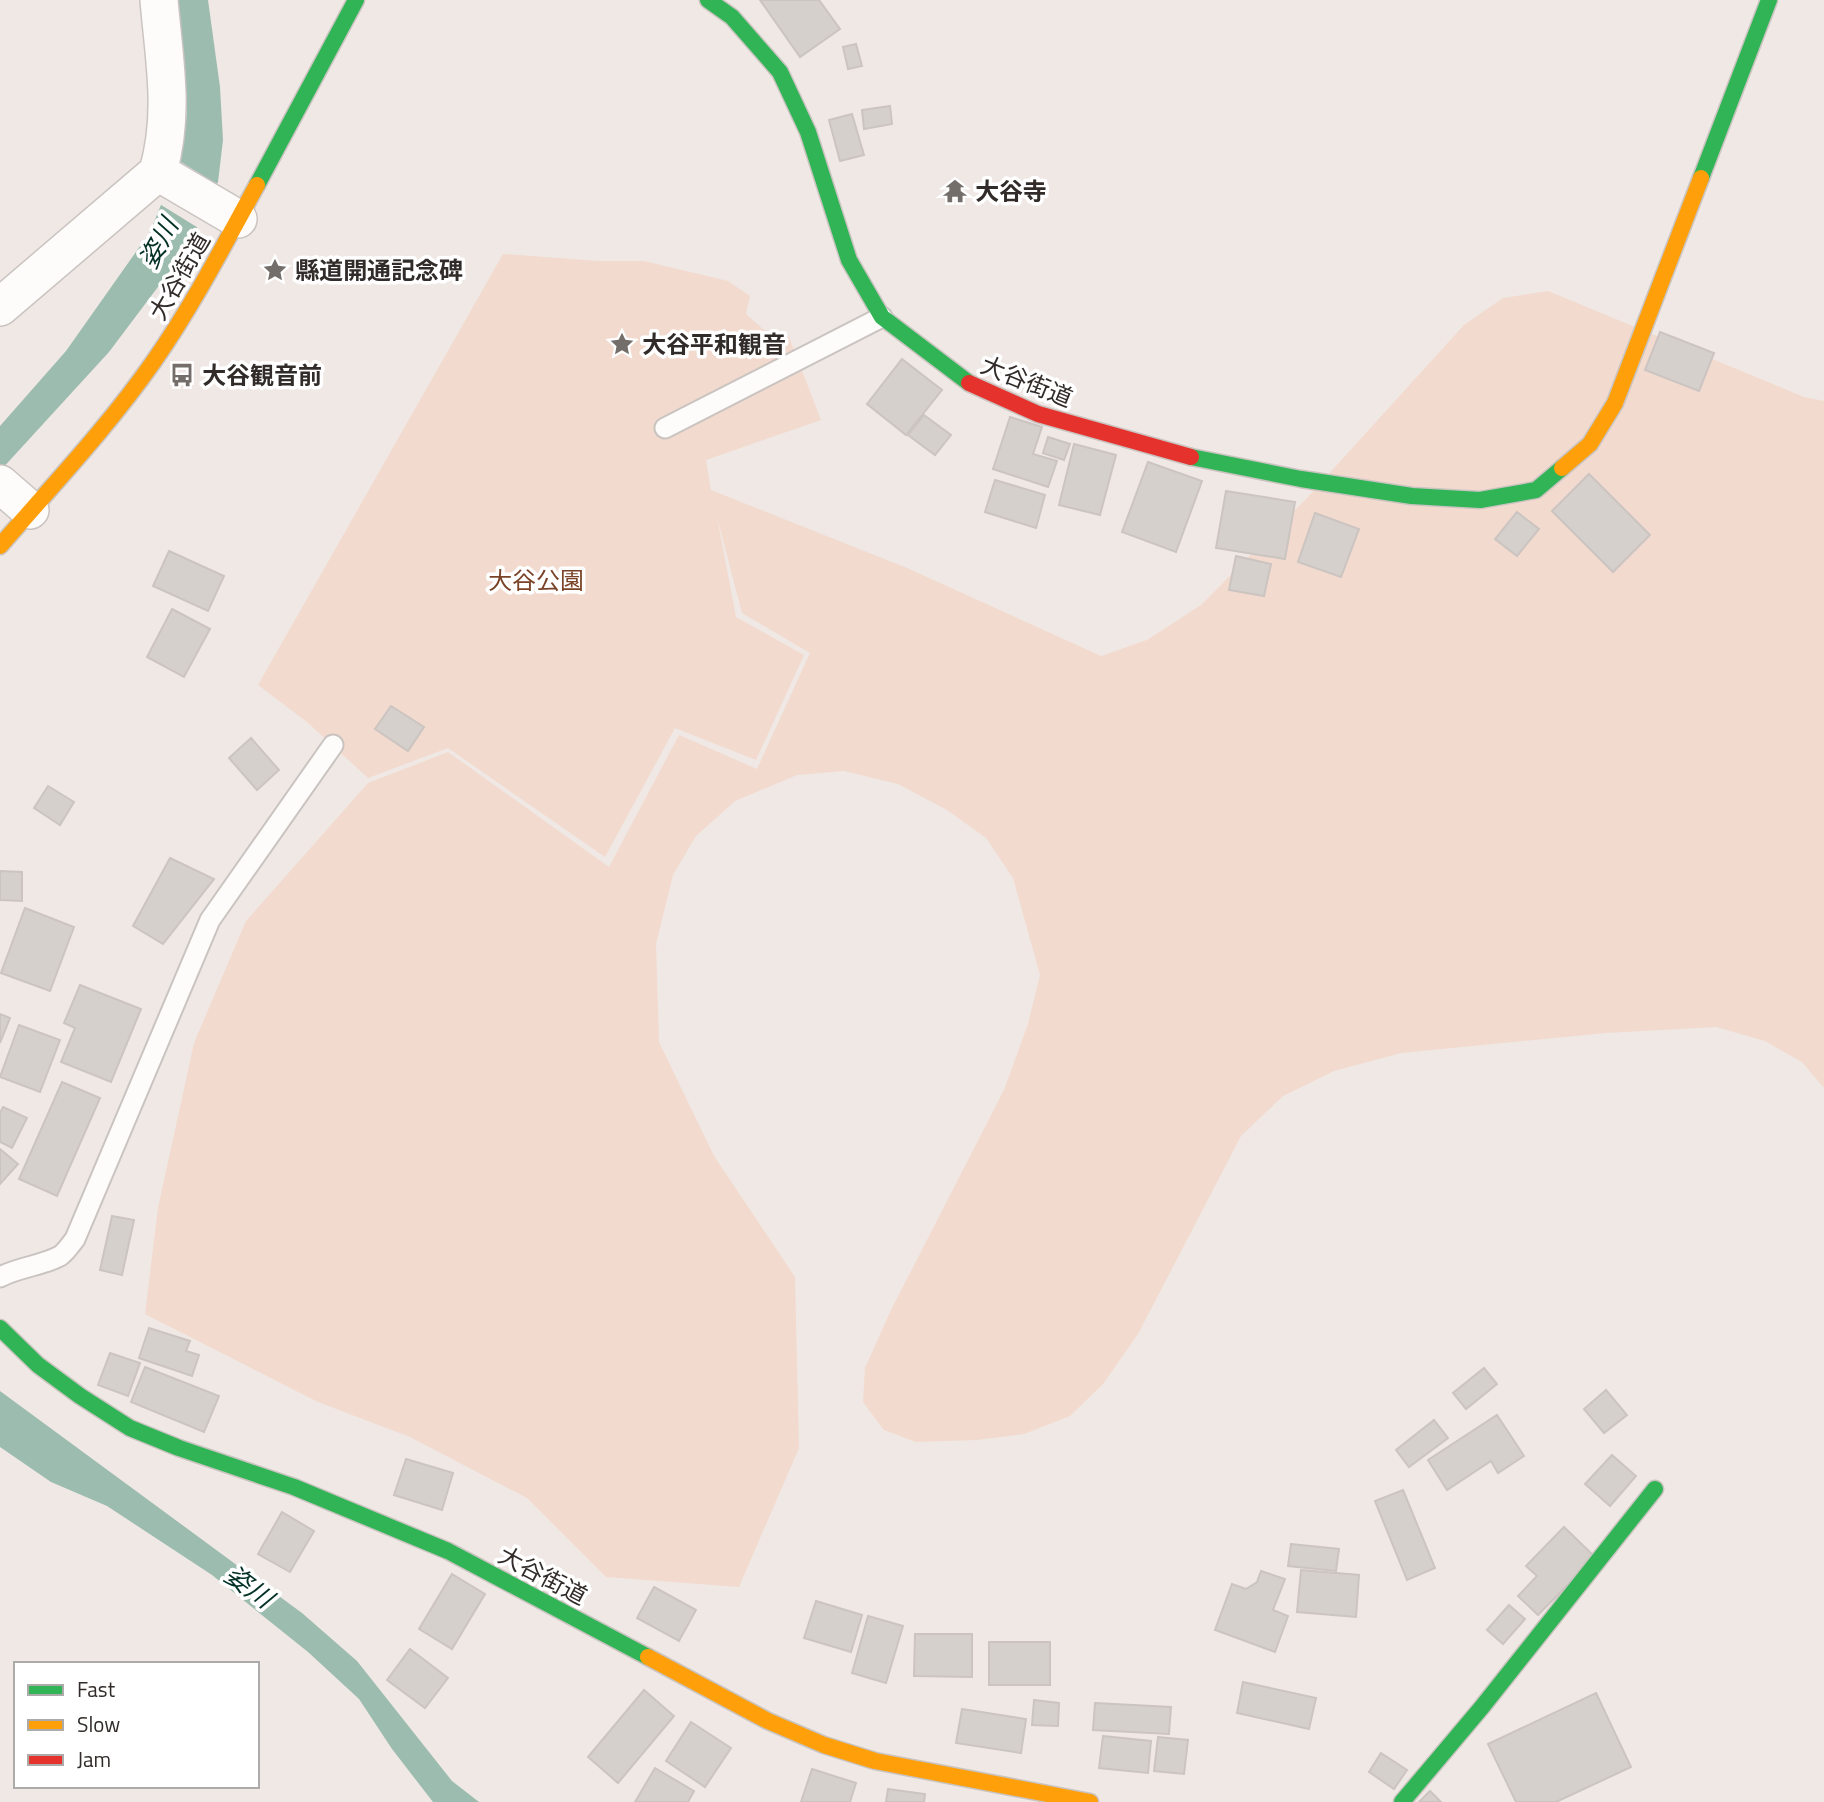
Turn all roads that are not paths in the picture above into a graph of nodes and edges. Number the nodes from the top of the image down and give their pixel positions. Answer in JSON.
{"nodes":[{"id":1,"x":159,"y":0,"type":"edge"},
{"id":2,"x":356,"y":0,"type":"edge"},
{"id":3,"x":708,"y":0,"type":"edge"},
{"id":4,"x":1769,"y":0,"type":"edge"},
{"id":5,"x":161,"y":174,"type":"junction"},
{"id":6,"x":228,"y":214,"type":"junction"},
{"id":7,"x":0,"y":307,"type":"edge"},
{"id":8,"x":883,"y":317,"type":"junction"},
{"id":9,"x":665,"y":428,"type":"dead end"},
{"id":10,"x":1,"y":485,"type":"edge"},
{"id":11,"x":30,"y":510,"type":"junction"},
{"id":12,"x":0,"y":546,"type":"edge"},
{"id":13,"x":333,"y":745,"type":"dead end"},
{"id":14,"x":0,"y":1277,"type":"edge"},
{"id":15,"x":0,"y":1328,"type":"edge"},
{"id":16,"x":1655,"y":1489,"type":"dead end"},
{"id":17,"x":1090,"y":1802,"type":"edge"},
{"id":18,"x":1402,"y":1802,"type":"edge"}],
"edges":[{"from":1,"to":5,"type":"street"},
{"from":2,"to":6,"type":"street","name":"大谷街道"},
{"from":3,"to":8,"type":"street","name":"大谷街道"},
{"from":4,"to":8,"type":"street","name":"大谷街道"},
{"from":5,"to":6,"type":"street"},
{"from":5,"to":7,"type":"street"},
{"from":6,"to":11,"type":"street","name":"大谷街道"},
{"from":8,"to":9,"type":"lane"},
{"from":10,"to":11,"type":"street"},
{"from":11,"to":12,"type":"street","name":"大谷街道"},
{"from":13,"to":14,"type":"lane"},
{"from":15,"to":17,"type":"street","name":"大谷街道"},
{"from":16,"to":18,"type":"street"}]}
